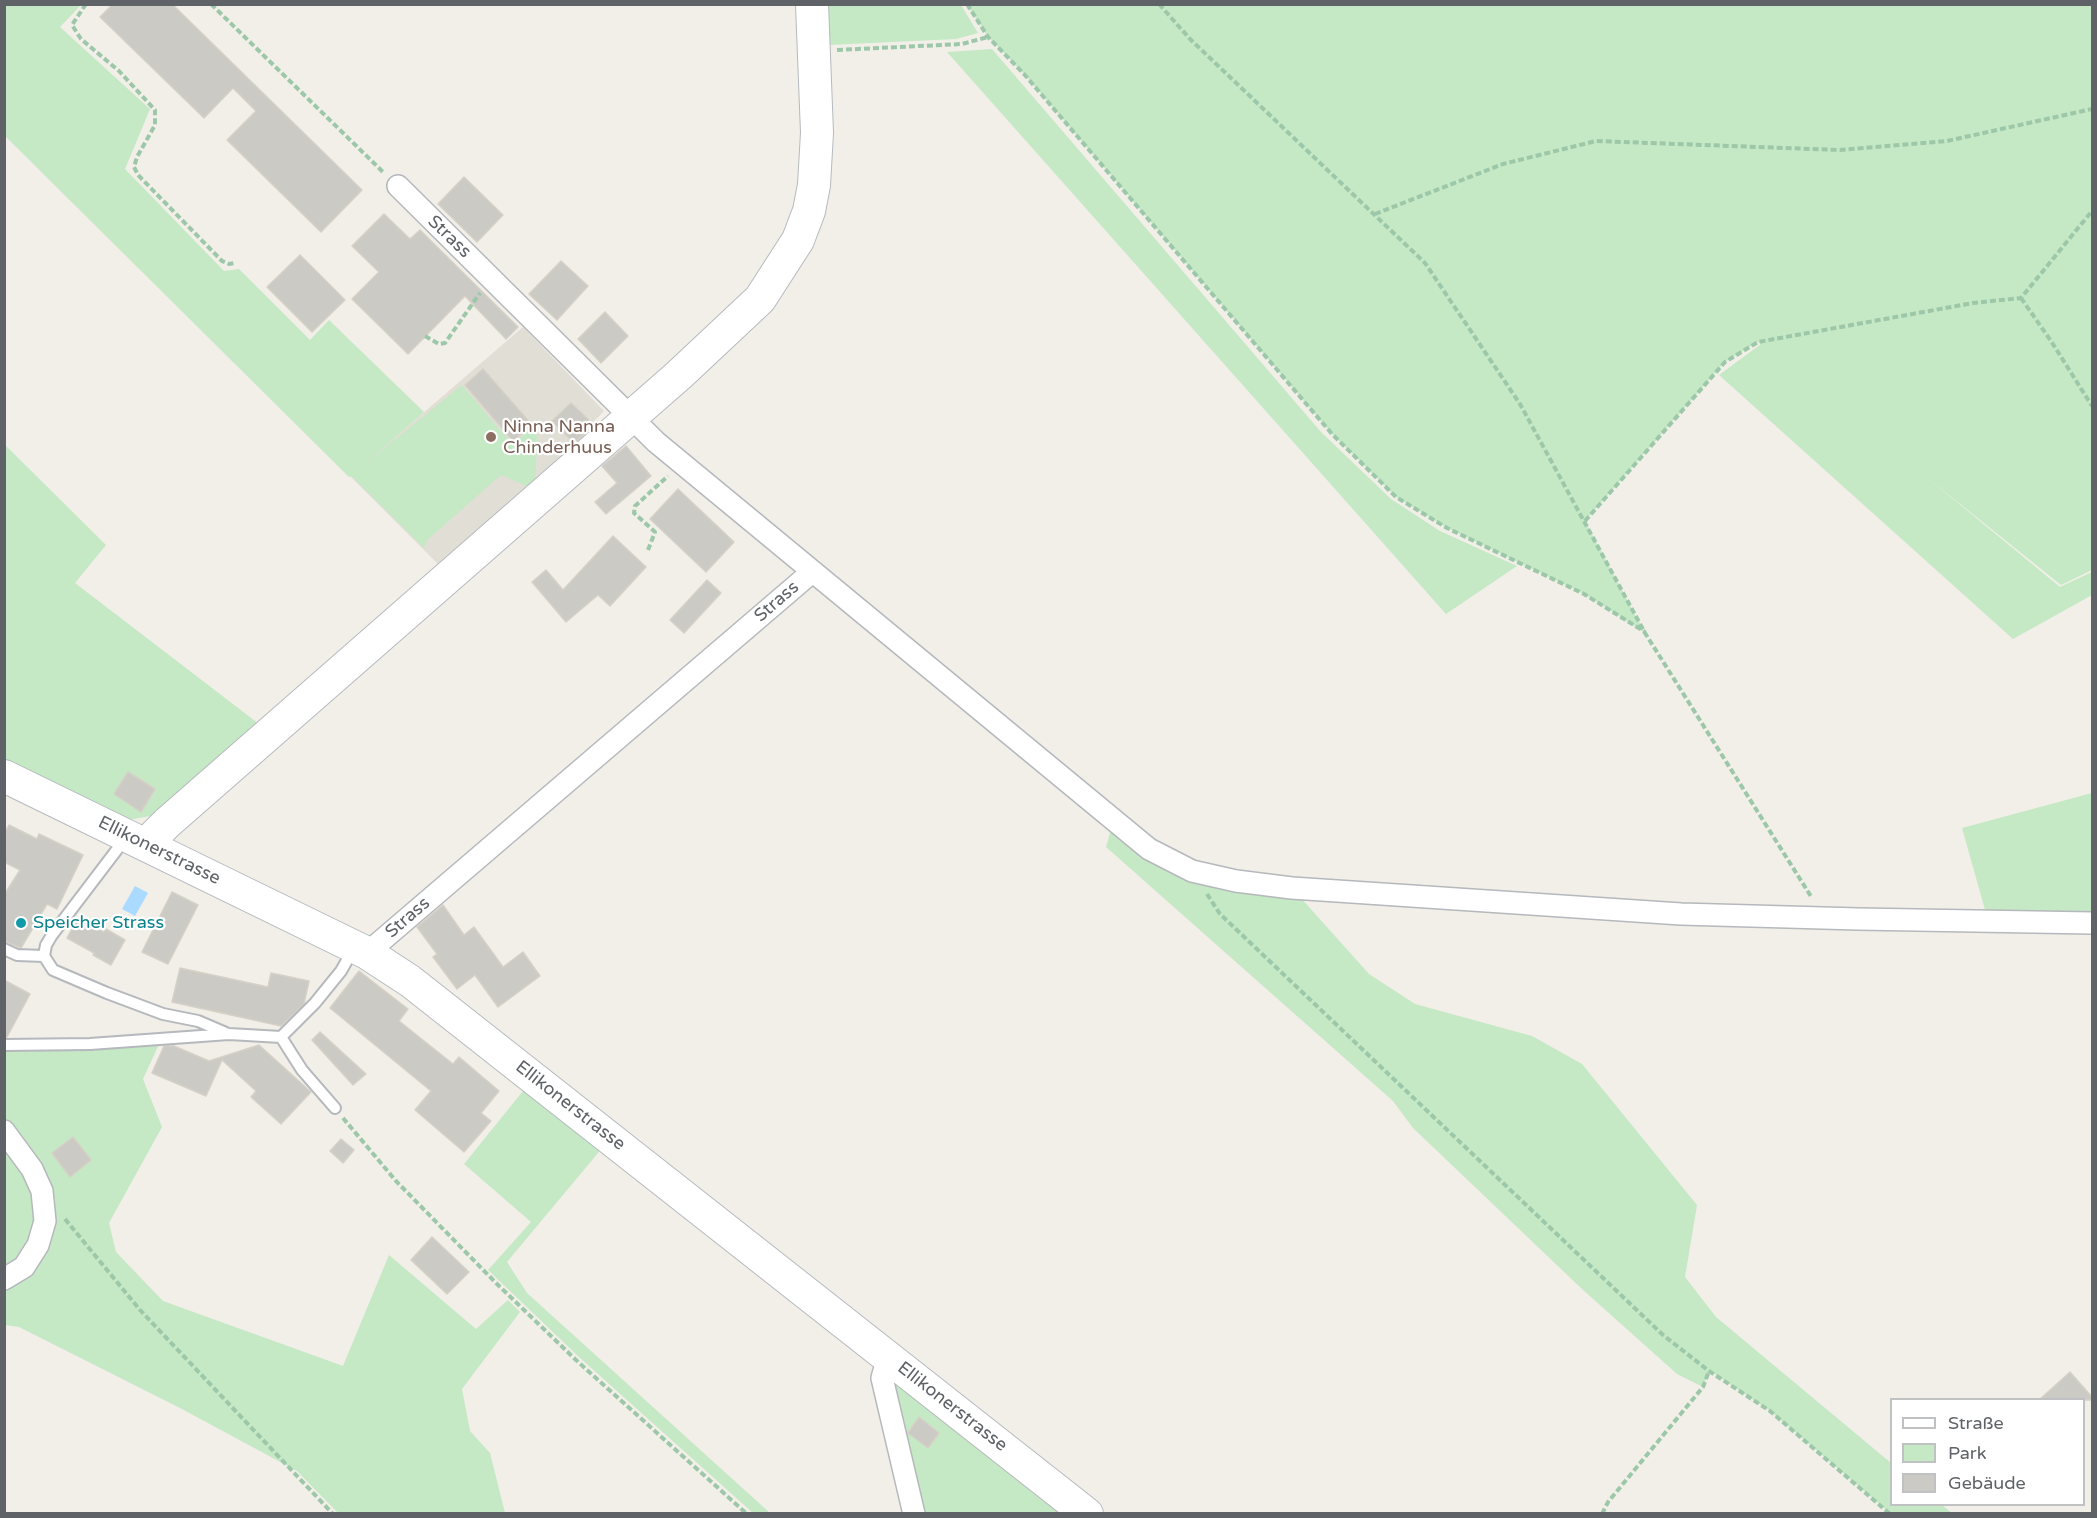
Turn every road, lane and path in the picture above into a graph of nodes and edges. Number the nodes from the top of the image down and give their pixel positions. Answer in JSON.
{"nodes":[{"id":1,"x":86,"y":4,"type":"edge"},
{"id":2,"x":211,"y":4,"type":"edge"},
{"id":3,"x":812,"y":4,"type":"edge"},
{"id":4,"x":967,"y":4,"type":"edge"},
{"id":5,"x":1159,"y":4,"type":"edge"},
{"id":6,"x":988,"y":37,"type":"junction"},
{"id":7,"x":814,"y":51,"type":"junction"},
{"id":8,"x":2092,"y":109,"type":"edge"},
{"id":9,"x":398,"y":186,"type":"joint"},
{"id":10,"x":2092,"y":211,"type":"edge"},
{"id":11,"x":1375,"y":214,"type":"junction"},
{"id":12,"x":235,"y":263,"type":"dead end"},
{"id":13,"x":490,"y":277,"type":"junction"},
{"id":14,"x":2021,"y":298,"type":"junction"},
{"id":15,"x":425,"y":336,"type":"dead end"},
{"id":16,"x":2092,"y":406,"type":"edge"},
{"id":17,"x":632,"y":416,"type":"junction"},
{"id":18,"x":681,"y":463,"type":"junction"},
{"id":19,"x":1585,"y":521,"type":"junction"},
{"id":20,"x":648,"y":550,"type":"dead end"},
{"id":21,"x":812,"y":572,"type":"junction"},
{"id":22,"x":1645,"y":633,"type":"junction"},
{"id":23,"x":4,"y":776,"type":"edge"},
{"id":24,"x":137,"y":840,"type":"junction"},
{"id":25,"x":1191,"y":871,"type":"junction"},
{"id":26,"x":1814,"y":917,"type":"junction"},
{"id":27,"x":2092,"y":922,"type":"edge"},
{"id":28,"x":4,"y":949,"type":"edge"},
{"id":29,"x":361,"y":950,"type":"junction"},
{"id":30,"x":44,"y":956,"type":"junction"},
{"id":31,"x":229,"y":1034,"type":"junction"},
{"id":32,"x":281,"y":1037,"type":"junction"},
{"id":33,"x":4,"y":1045,"type":"edge"},
{"id":34,"x":335,"y":1108,"type":"joint"},
{"id":35,"x":4,"y":1131,"type":"edge"},
{"id":36,"x":42,"y":1191,"type":"junction"},
{"id":37,"x":4,"y":1279,"type":"edge"},
{"id":38,"x":888,"y":1357,"type":"junction"},
{"id":39,"x":1709,"y":1371,"type":"junction"},
{"id":40,"x":333,"y":1514,"type":"edge"},
{"id":41,"x":747,"y":1514,"type":"edge"},
{"id":42,"x":914,"y":1514,"type":"edge"},
{"id":43,"x":1087,"y":1514,"type":"edge"},
{"id":44,"x":1602,"y":1514,"type":"edge"},
{"id":45,"x":1890,"y":1514,"type":"edge"}],
"edges":[{"from":1,"to":12,"type":"path"},
{"from":2,"to":9,"type":"path"},
{"from":3,"to":7,"type":"street"},
{"from":4,"to":6,"type":"path"},
{"from":5,"to":11,"type":"path"},
{"from":6,"to":7,"type":"path"},
{"from":6,"to":22,"type":"path"},
{"from":7,"to":17,"type":"street"},
{"from":8,"to":11,"type":"path"},
{"from":9,"to":13,"type":"street","name":"Strass"},
{"from":10,"to":14,"type":"path"},
{"from":11,"to":19,"type":"path"},
{"from":13,"to":15,"type":"path"},
{"from":13,"to":17,"type":"street","name":"Strass"},
{"from":14,"to":16,"type":"path"},
{"from":14,"to":19,"type":"path"},
{"from":17,"to":18,"type":"street","name":"Strass"},
{"from":17,"to":24,"type":"street"},
{"from":18,"to":20,"type":"path"},
{"from":18,"to":21,"type":"street","name":"Strass"},
{"from":19,"to":22,"type":"path"},
{"from":21,"to":25,"type":"street"},
{"from":21,"to":29,"type":"street","name":"Strass"},
{"from":22,"to":26,"type":"path"},
{"from":23,"to":24,"type":"street","name":"Ellikonerstrasse"},
{"from":24,"to":29,"type":"street","name":"Ellikonerstrasse"},
{"from":24,"to":30,"type":"lane"},
{"from":25,"to":26,"type":"street"},
{"from":25,"to":39,"type":"path"},
{"from":26,"to":27,"type":"street"},
{"from":28,"to":30,"type":"lane"},
{"from":29,"to":32,"type":"lane"},
{"from":29,"to":38,"type":"street","name":"Ellikonerstrasse"},
{"from":30,"to":31,"type":"lane"},
{"from":31,"to":32,"type":"lane"},
{"from":31,"to":33,"type":"lane"},
{"from":32,"to":34,"type":"lane"},
{"from":34,"to":41,"type":"path"},
{"from":35,"to":36,"type":"street"},
{"from":36,"to":37,"type":"street"},
{"from":36,"to":40,"type":"path"},
{"from":38,"to":42,"type":"street"},
{"from":38,"to":43,"type":"street","name":"Ellikonerstrasse"},
{"from":39,"to":44,"type":"path"},
{"from":39,"to":45,"type":"path"}]}
